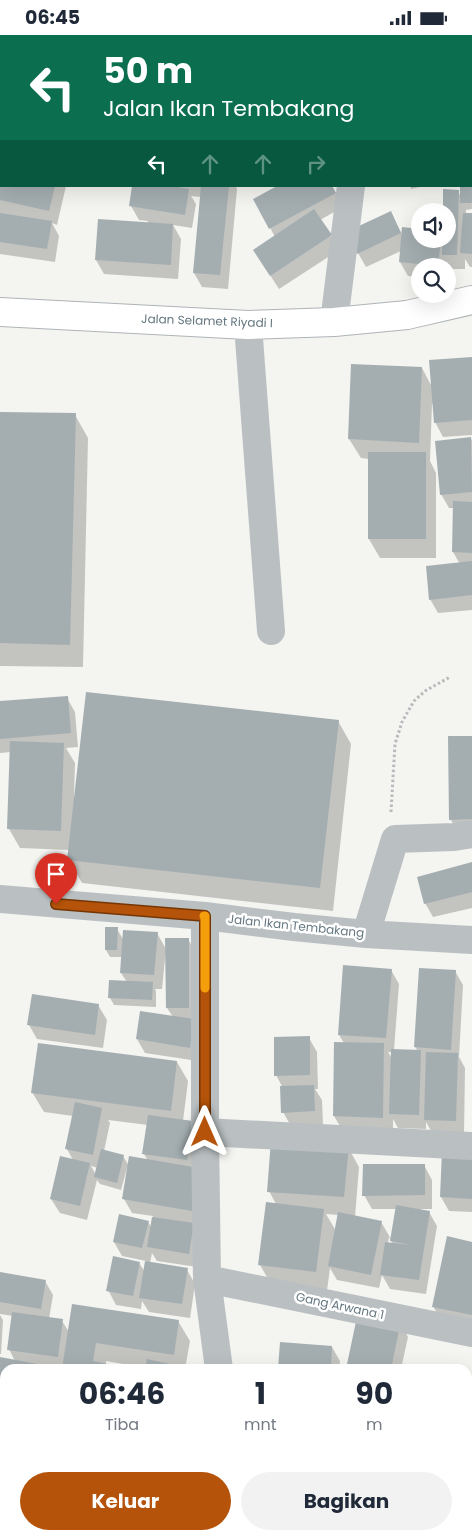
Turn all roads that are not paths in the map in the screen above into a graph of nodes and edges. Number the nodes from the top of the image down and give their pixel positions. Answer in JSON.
{"nodes":[{"id":1,"x":351,"y":187,"type":"edge"},
{"id":2,"x":472,"y":300,"type":"edge"},
{"id":3,"x":0,"y":312,"type":"edge"},
{"id":4,"x":334,"y":322,"type":"junction"},
{"id":5,"x":248,"y":325,"type":"junction"},
{"id":6,"x":271,"y":631,"type":"dead end"},
{"id":7,"x":472,"y":834,"type":"edge"},
{"id":8,"x":0,"y":899,"type":"edge"},
{"id":9,"x":205,"y":916,"type":"junction"},
{"id":10,"x":366,"y":934,"type":"junction"},
{"id":11,"x":472,"y":940,"type":"edge"},
{"id":12,"x":205,"y":1132,"type":"junction"},
{"id":13,"x":472,"y":1146,"type":"edge"},
{"id":14,"x":207,"y":1279,"type":"junction"},
{"id":15,"x":472,"y":1333,"type":"edge"},
{"id":16,"x":218,"y":1364,"type":"edge"}],
"edges":[{"from":1,"to":4,"type":"street"},
{"from":2,"to":4,"type":"main road","name":"Jalan Selamet Riyadi I"},
{"from":3,"to":5,"type":"main road","name":"Jalan Selamet Riyadi I"},
{"from":4,"to":5,"type":"main road","name":"Jalan Selamet Riyadi I"},
{"from":5,"to":6,"type":"street"},
{"from":7,"to":10,"type":"street"},
{"from":8,"to":9,"type":"street","name":"Jalan Ikan Tembakang"},
{"from":9,"to":10,"type":"street","name":"Jalan Ikan Tembakang"},
{"from":9,"to":12,"type":"street"},
{"from":10,"to":11,"type":"street","name":"Jalan Ikan Tembakang"},
{"from":12,"to":13,"type":"street"},
{"from":12,"to":14,"type":"street"},
{"from":14,"to":15,"type":"street","name":"Gang Arwana 1"},
{"from":14,"to":16,"type":"street"}]}
